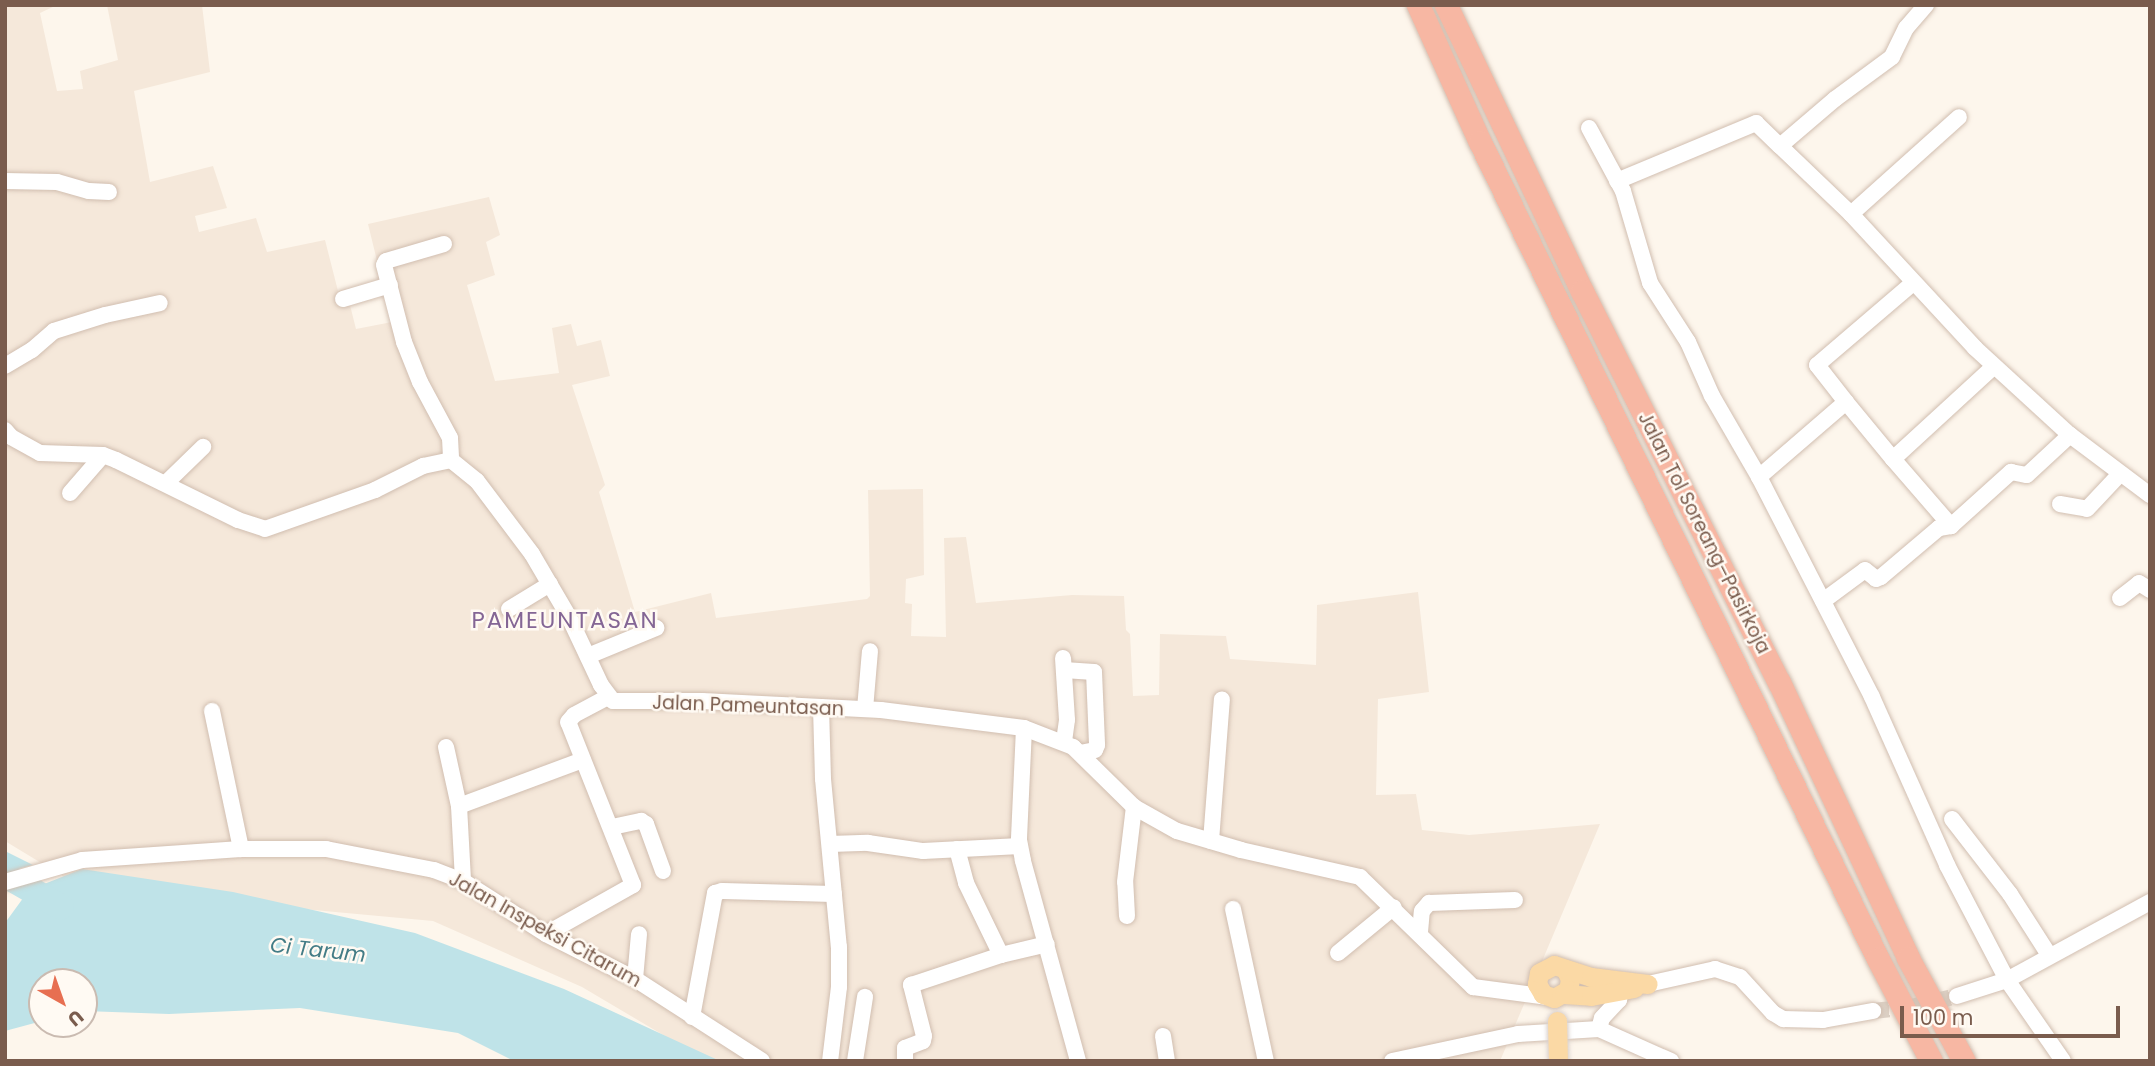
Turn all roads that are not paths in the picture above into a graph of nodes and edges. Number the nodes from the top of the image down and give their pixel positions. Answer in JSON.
{"nodes":[{"id":1,"x":1418,"y":5,"type":"edge"},
{"id":2,"x":1446,"y":5,"type":"edge"},
{"id":3,"x":1926,"y":5,"type":"edge"},
{"id":4,"x":1959,"y":117,"type":"dead end"},
{"id":5,"x":1589,"y":128,"type":"dead end"},
{"id":6,"x":1780,"y":146,"type":"junction"},
{"id":7,"x":5,"y":181,"type":"edge"},
{"id":8,"x":1617,"y":181,"type":"junction"},
{"id":9,"x":110,"y":192,"type":"dead end"},
{"id":10,"x":1851,"y":214,"type":"junction"},
{"id":11,"x":444,"y":244,"type":"dead end"},
{"id":12,"x":1913,"y":283,"type":"junction"},
{"id":13,"x":390,"y":285,"type":"junction"},
{"id":14,"x":343,"y":299,"type":"dead end"},
{"id":15,"x":160,"y":303,"type":"dead end"},
{"id":16,"x":5,"y":366,"type":"edge"},
{"id":17,"x":1994,"y":366,"type":"junction"},
{"id":18,"x":1846,"y":402,"type":"junction"},
{"id":19,"x":2070,"y":435,"type":"junction"},
{"id":20,"x":7,"y":436,"type":"edge"},
{"id":21,"x":203,"y":447,"type":"dead end"},
{"id":22,"x":103,"y":455,"type":"junction"},
{"id":23,"x":1893,"y":459,"type":"junction"},
{"id":24,"x":451,"y":460,"type":"junction"},
{"id":25,"x":2120,"y":474,"type":"junction"},
{"id":26,"x":1759,"y":477,"type":"junction"},
{"id":27,"x":166,"y":483,"type":"junction"},
{"id":28,"x":70,"y":493,"type":"dead end"},
{"id":29,"x":2149,"y":493,"type":"edge"},
{"id":30,"x":2060,"y":503,"type":"dead end"},
{"id":31,"x":1951,"y":526,"type":"junction"},
{"id":32,"x":550,"y":584,"type":"junction"},
{"id":33,"x":2150,"y":590,"type":"edge"},
{"id":34,"x":2120,"y":598,"type":"dead end"},
{"id":35,"x":1823,"y":601,"type":"junction"},
{"id":36,"x":509,"y":609,"type":"dead end"},
{"id":37,"x":656,"y":628,"type":"dead end"},
{"id":38,"x":870,"y":651,"type":"dead end"},
{"id":39,"x":588,"y":656,"type":"junction"},
{"id":40,"x":608,"y":697,"type":"junction"},
{"id":41,"x":1222,"y":699,"type":"dead end"},
{"id":42,"x":821,"y":707,"type":"junction"},
{"id":43,"x":865,"y":709,"type":"junction"},
{"id":44,"x":212,"y":711,"type":"dead end"},
{"id":45,"x":1024,"y":727,"type":"junction"},
{"id":46,"x":1064,"y":742,"type":"junction"},
{"id":47,"x":446,"y":747,"type":"dead end"},
{"id":48,"x":1081,"y":753,"type":"junction"},
{"id":49,"x":583,"y":760,"type":"junction"},
{"id":50,"x":459,"y":806,"type":"junction"},
{"id":51,"x":1134,"y":807,"type":"junction"},
{"id":52,"x":1952,"y":819,"type":"dead end"},
{"id":53,"x":612,"y":827,"type":"junction"},
{"id":54,"x":1211,"y":841,"type":"junction"},
{"id":55,"x":830,"y":844,"type":"junction"},
{"id":56,"x":1020,"y":846,"type":"junction"},
{"id":57,"x":241,"y":849,"type":"junction"},
{"id":58,"x":957,"y":849,"type":"junction"},
{"id":59,"x":663,"y":871,"type":"dead end"},
{"id":60,"x":463,"y":881,"type":"junction"},
{"id":61,"x":5,"y":882,"type":"edge"},
{"id":62,"x":834,"y":894,"type":"junction"},
{"id":63,"x":1515,"y":900,"type":"dead end"},
{"id":64,"x":2148,"y":906,"type":"edge"},
{"id":65,"x":1394,"y":907,"type":"junction"},
{"id":66,"x":1233,"y":909,"type":"dead end"},
{"id":67,"x":1127,"y":916,"type":"dead end"},
{"id":68,"x":1420,"y":932,"type":"junction"},
{"id":69,"x":547,"y":934,"type":"junction"},
{"id":70,"x":639,"y":934,"type":"dead end"},
{"id":71,"x":1047,"y":944,"type":"junction"},
{"id":72,"x":1338,"y":953,"type":"dead end"},
{"id":73,"x":1001,"y":955,"type":"junction"},
{"id":74,"x":2049,"y":955,"type":"junction"},
{"id":75,"x":1564,"y":969,"type":"junction"},
{"id":76,"x":1539,"y":973,"type":"junction"},
{"id":77,"x":635,"y":979,"type":"junction"},
{"id":78,"x":2007,"y":979,"type":"junction"},
{"id":79,"x":1648,"y":984,"type":"joint"},
{"id":80,"x":1622,"y":987,"type":"junction"},
{"id":81,"x":1514,"y":990,"type":"junction"},
{"id":82,"x":1957,"y":996,"type":"tunnel mouth"},
{"id":83,"x":865,"y":997,"type":"dead end"},
{"id":84,"x":1556,"y":1003,"type":"junction"},
{"id":85,"x":1873,"y":1010,"type":"tunnel mouth"},
{"id":86,"x":692,"y":1017,"type":"junction"},
{"id":87,"x":1599,"y":1029,"type":"junction"},
{"id":88,"x":1163,"y":1036,"type":"dead end"},
{"id":89,"x":762,"y":1061,"type":"edge"},
{"id":90,"x":831,"y":1061,"type":"edge"},
{"id":91,"x":855,"y":1061,"type":"edge"},
{"id":92,"x":905,"y":1061,"type":"edge"},
{"id":93,"x":1078,"y":1061,"type":"edge"},
{"id":94,"x":1167,"y":1061,"type":"edge"},
{"id":95,"x":1266,"y":1061,"type":"edge"},
{"id":96,"x":1392,"y":1061,"type":"edge"},
{"id":97,"x":1559,"y":1061,"type":"edge"},
{"id":98,"x":1671,"y":1061,"type":"edge"},
{"id":99,"x":1931,"y":1061,"type":"edge"},
{"id":100,"x":1964,"y":1061,"type":"edge"},
{"id":101,"x":2063,"y":1061,"type":"edge"}],
"edges":[{"from":1,"to":99,"type":"highway","name":"Jalan Tol Soreang–Pasirkoja"},
{"from":2,"to":100,"type":"highway","name":"Jalan Tol Soreang–Pasirkoja"},
{"from":3,"to":6,"type":"street"},
{"from":4,"to":10,"type":"street"},
{"from":5,"to":8,"type":"street"},
{"from":6,"to":8,"type":"street"},
{"from":6,"to":10,"type":"street"},
{"from":7,"to":9,"type":"street"},
{"from":8,"to":26,"type":"street"},
{"from":10,"to":12,"type":"street"},
{"from":11,"to":13,"type":"street"},
{"from":12,"to":17,"type":"street"},
{"from":12,"to":18,"type":"street"},
{"from":13,"to":14,"type":"street"},
{"from":13,"to":24,"type":"street"},
{"from":15,"to":16,"type":"street"},
{"from":17,"to":19,"type":"street"},
{"from":17,"to":23,"type":"street"},
{"from":18,"to":23,"type":"street"},
{"from":18,"to":26,"type":"street"},
{"from":19,"to":25,"type":"street"},
{"from":19,"to":31,"type":"street"},
{"from":20,"to":22,"type":"street"},
{"from":21,"to":27,"type":"street"},
{"from":22,"to":27,"type":"street"},
{"from":22,"to":28,"type":"street"},
{"from":23,"to":31,"type":"street"},
{"from":24,"to":27,"type":"street"},
{"from":24,"to":32,"type":"street"},
{"from":25,"to":29,"type":"street"},
{"from":25,"to":30,"type":"street"},
{"from":26,"to":35,"type":"street"},
{"from":31,"to":35,"type":"street"},
{"from":32,"to":36,"type":"street"},
{"from":32,"to":39,"type":"street"},
{"from":33,"to":34,"type":"street"},
{"from":35,"to":78,"type":"street"},
{"from":37,"to":39,"type":"street"},
{"from":38,"to":43,"type":"street"},
{"from":39,"to":40,"type":"street"},
{"from":40,"to":42,"type":"street","name":"Jalan Pameuntasan"},
{"from":40,"to":49,"type":"street"},
{"from":41,"to":54,"type":"street"},
{"from":42,"to":43,"type":"street","name":"Jalan Pameuntasan"},
{"from":42,"to":55,"type":"street"},
{"from":43,"to":45,"type":"street","name":"Jalan Pameuntasan"},
{"from":44,"to":57,"type":"street"},
{"from":45,"to":46,"type":"street","name":"Jalan Pameuntasan"},
{"from":45,"to":56,"type":"street"},
{"from":46,"to":48,"type":"street","name":"Jalan Pameuntasan"},
{"from":46,"to":48,"type":"street"},
{"from":47,"to":50,"type":"street"},
{"from":48,"to":51,"type":"street","name":"Jalan Pameuntasan"},
{"from":49,"to":50,"type":"street"},
{"from":49,"to":53,"type":"street"},
{"from":50,"to":60,"type":"street"},
{"from":51,"to":54,"type":"street","name":"Jalan Pameuntasan"},
{"from":51,"to":67,"type":"street"},
{"from":52,"to":74,"type":"street"},
{"from":53,"to":59,"type":"street"},
{"from":53,"to":69,"type":"street"},
{"from":54,"to":65,"type":"street","name":"Jalan Pameuntasan"},
{"from":55,"to":58,"type":"street"},
{"from":55,"to":62,"type":"street"},
{"from":56,"to":58,"type":"street"},
{"from":56,"to":71,"type":"street"},
{"from":57,"to":60,"type":"street","name":"Jalan Inspeksi Citarum"},
{"from":57,"to":61,"type":"street","name":"Jalan Inspeksi Citarum"},
{"from":58,"to":73,"type":"street"},
{"from":60,"to":69,"type":"street","name":"Jalan Inspeksi Citarum"},
{"from":62,"to":86,"type":"street"},
{"from":62,"to":90,"type":"street"},
{"from":63,"to":68,"type":"street"},
{"from":64,"to":74,"type":"street"},
{"from":65,"to":68,"type":"street","name":"Jalan Pameuntasan"},
{"from":65,"to":72,"type":"street"},
{"from":66,"to":95,"type":"street"},
{"from":68,"to":81,"type":"street","name":"Jalan Pameuntasan"},
{"from":69,"to":77,"type":"street","name":"Jalan Inspeksi Citarum"},
{"from":70,"to":77,"type":"street"},
{"from":71,"to":73,"type":"street"},
{"from":71,"to":93,"type":"street"},
{"from":73,"to":92,"type":"street"},
{"from":74,"to":78,"type":"street"},
{"from":75,"to":76,"type":"main road"},
{"from":75,"to":80,"type":"main road"},
{"from":75,"to":84,"type":"main road"},
{"from":76,"to":81,"type":"street"},
{"from":76,"to":84,"type":"main road"},
{"from":77,"to":86,"type":"street","name":"Jalan Inspeksi Citarum"},
{"from":78,"to":82,"type":"street"},
{"from":78,"to":101,"type":"street"},
{"from":79,"to":80,"type":"main road"},
{"from":79,"to":85,"type":"street"},
{"from":80,"to":84,"type":"main road"},
{"from":80,"to":87,"type":"street"},
{"from":81,"to":84,"type":"street","name":"Jalan Pameuntasan"},
{"from":83,"to":91,"type":"street"},
{"from":84,"to":97,"type":"main road","bridge":true},
{"from":86,"to":89,"type":"street","name":"Jalan Inspeksi Citarum"},
{"from":87,"to":96,"type":"street"},
{"from":87,"to":98,"type":"street"},
{"from":88,"to":94,"type":"street"}]}
